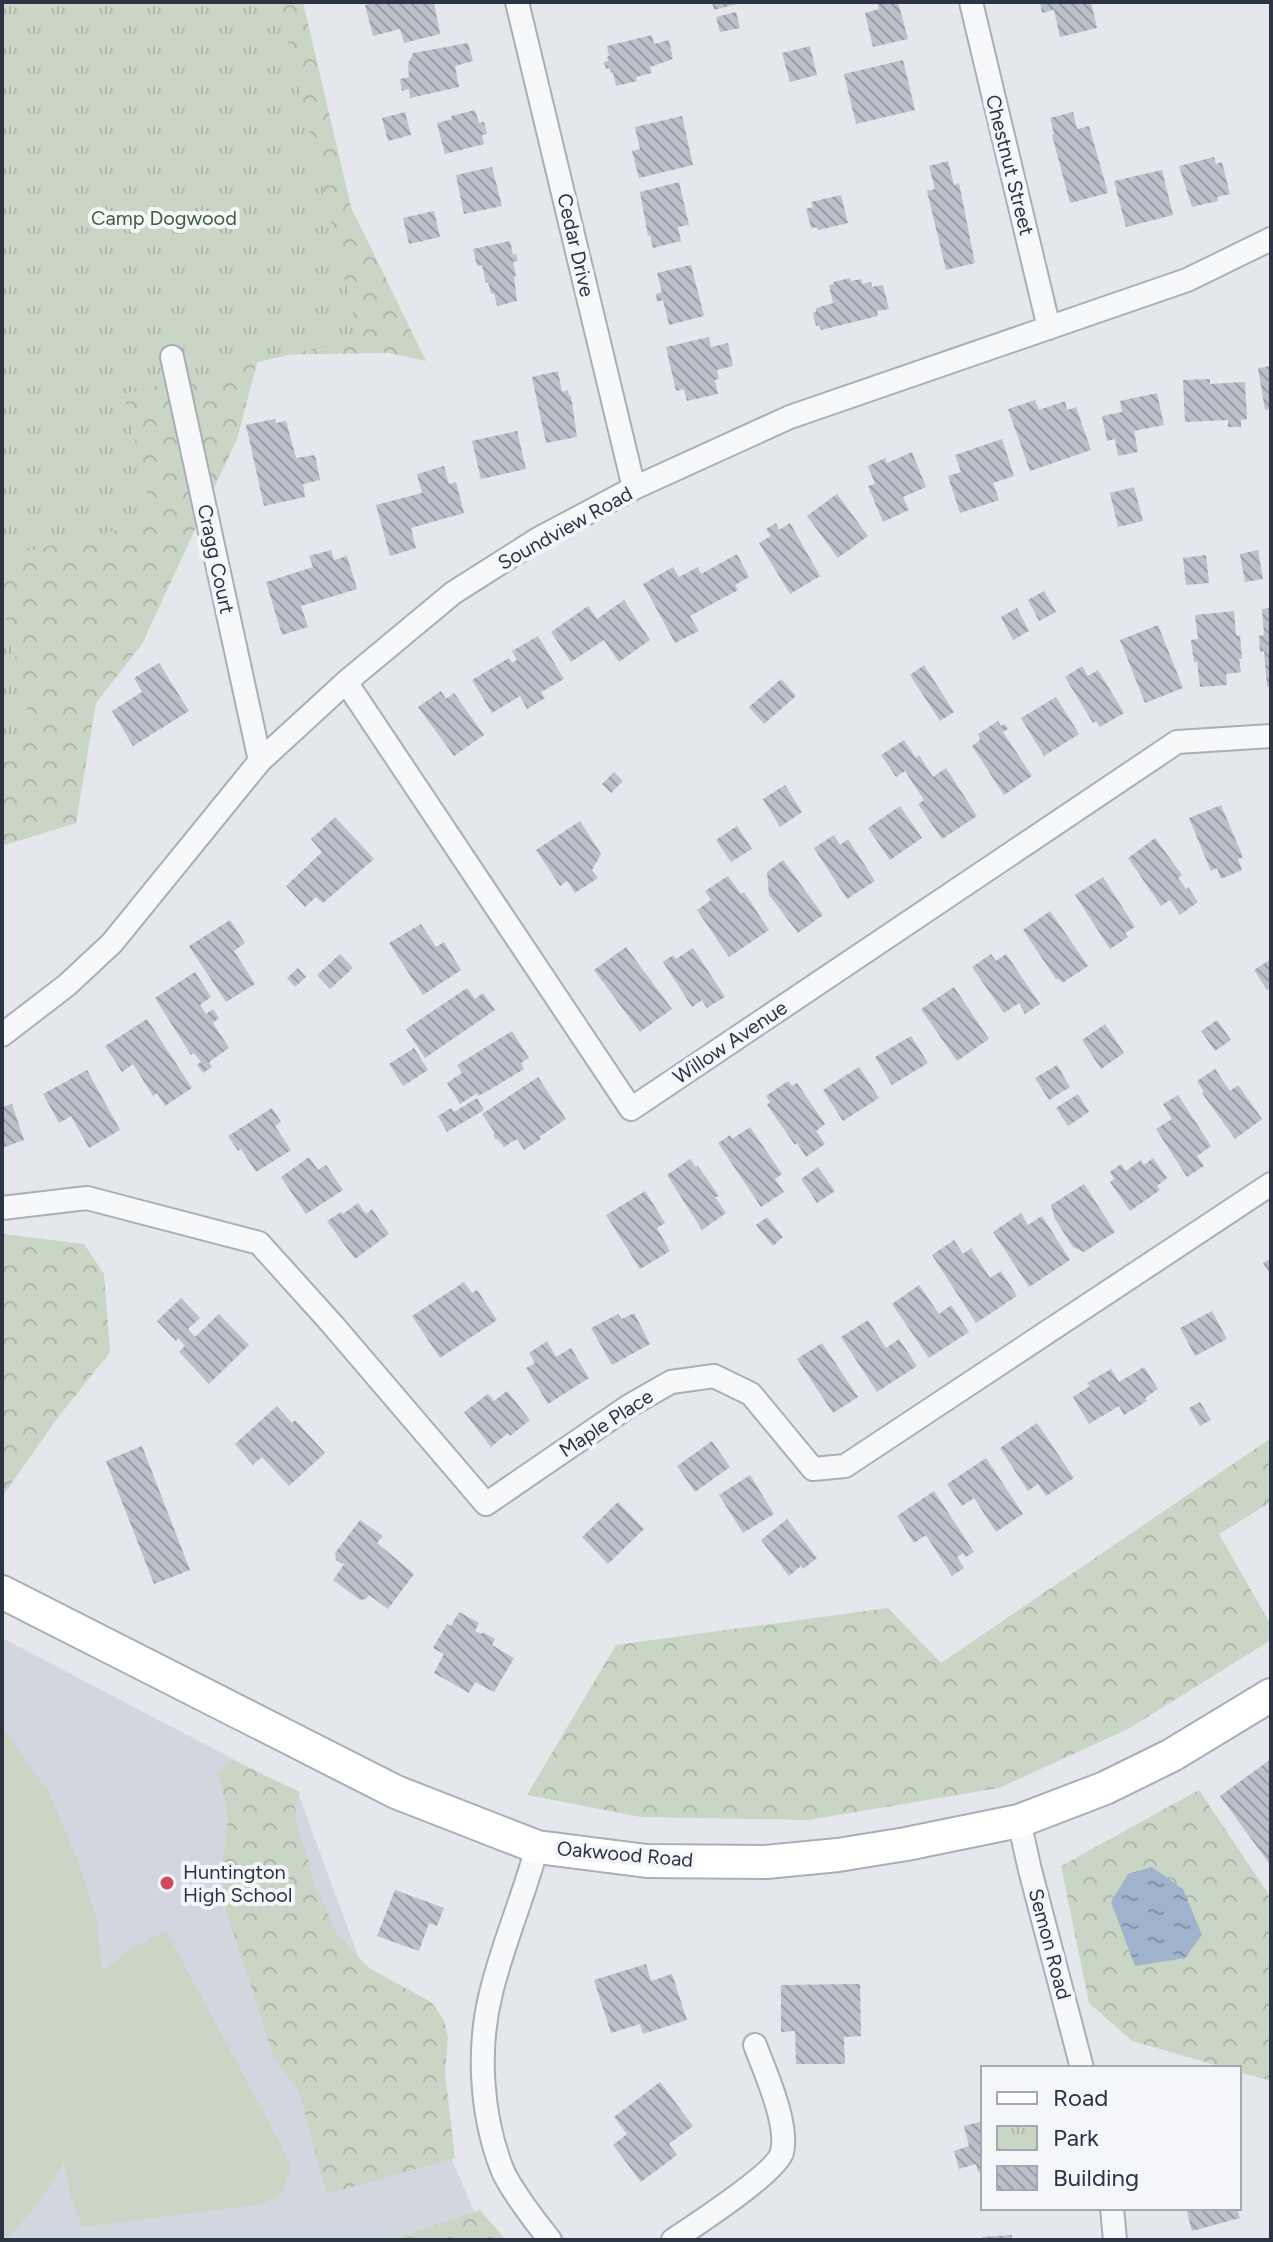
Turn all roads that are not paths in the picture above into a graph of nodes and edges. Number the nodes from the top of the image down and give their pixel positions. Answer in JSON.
{"nodes":[{"id":1,"x":517,"y":2,"type":"edge"},
{"id":2,"x":971,"y":2,"type":"edge"},
{"id":3,"x":1271,"y":239,"type":"edge"},
{"id":4,"x":1049,"y":328,"type":"junction"},
{"id":5,"x":172,"y":357,"type":"dead end"},
{"id":6,"x":634,"y":488,"type":"junction"},
{"id":7,"x":346,"y":682,"type":"junction"},
{"id":8,"x":1271,"y":736,"type":"edge"},
{"id":9,"x":260,"y":761,"type":"junction"},
{"id":10,"x":2,"y":1035,"type":"edge"},
{"id":11,"x":1271,"y":1184,"type":"edge"},
{"id":12,"x":2,"y":1208,"type":"edge"},
{"id":13,"x":2,"y":1592,"type":"edge"},
{"id":14,"x":1271,"y":1695,"type":"edge"},
{"id":15,"x":1019,"y":1821,"type":"junction"},
{"id":16,"x":537,"y":1847,"type":"junction"},
{"id":17,"x":755,"y":2045,"type":"dead end"},
{"id":18,"x":1081,"y":2066,"type":"edge"},
{"id":19,"x":1112,"y":2210,"type":"edge"},
{"id":20,"x":550,"y":2240,"type":"edge"},
{"id":21,"x":673,"y":2240,"type":"edge"},
{"id":22,"x":1115,"y":2240,"type":"edge"}],
"edges":[{"from":1,"to":6,"type":"street","name":"Cedar Drive"},
{"from":2,"to":4,"type":"street","name":"Chestnut Street"},
{"from":3,"to":4,"type":"street","name":"Soundview Road"},
{"from":4,"to":6,"type":"street","name":"Soundview Road"},
{"from":5,"to":9,"type":"street","name":"Cragg Court"},
{"from":6,"to":7,"type":"street","name":"Soundview Road"},
{"from":7,"to":8,"type":"street","name":"Willow Avenue"},
{"from":7,"to":9,"type":"street","name":"Soundview Road"},
{"from":9,"to":10,"type":"street","name":"Soundview Road"},
{"from":11,"to":12,"type":"street","name":"Maple Place"},
{"from":13,"to":16,"type":"main road","name":"Oakwood Road"},
{"from":14,"to":15,"type":"main road","name":"Oakwood Road"},
{"from":15,"to":16,"type":"main road","name":"Oakwood Road"},
{"from":15,"to":18,"type":"street","name":"Semon Road"},
{"from":16,"to":20,"type":"street"},
{"from":17,"to":21,"type":"street"},
{"from":19,"to":22,"type":"street"}]}
